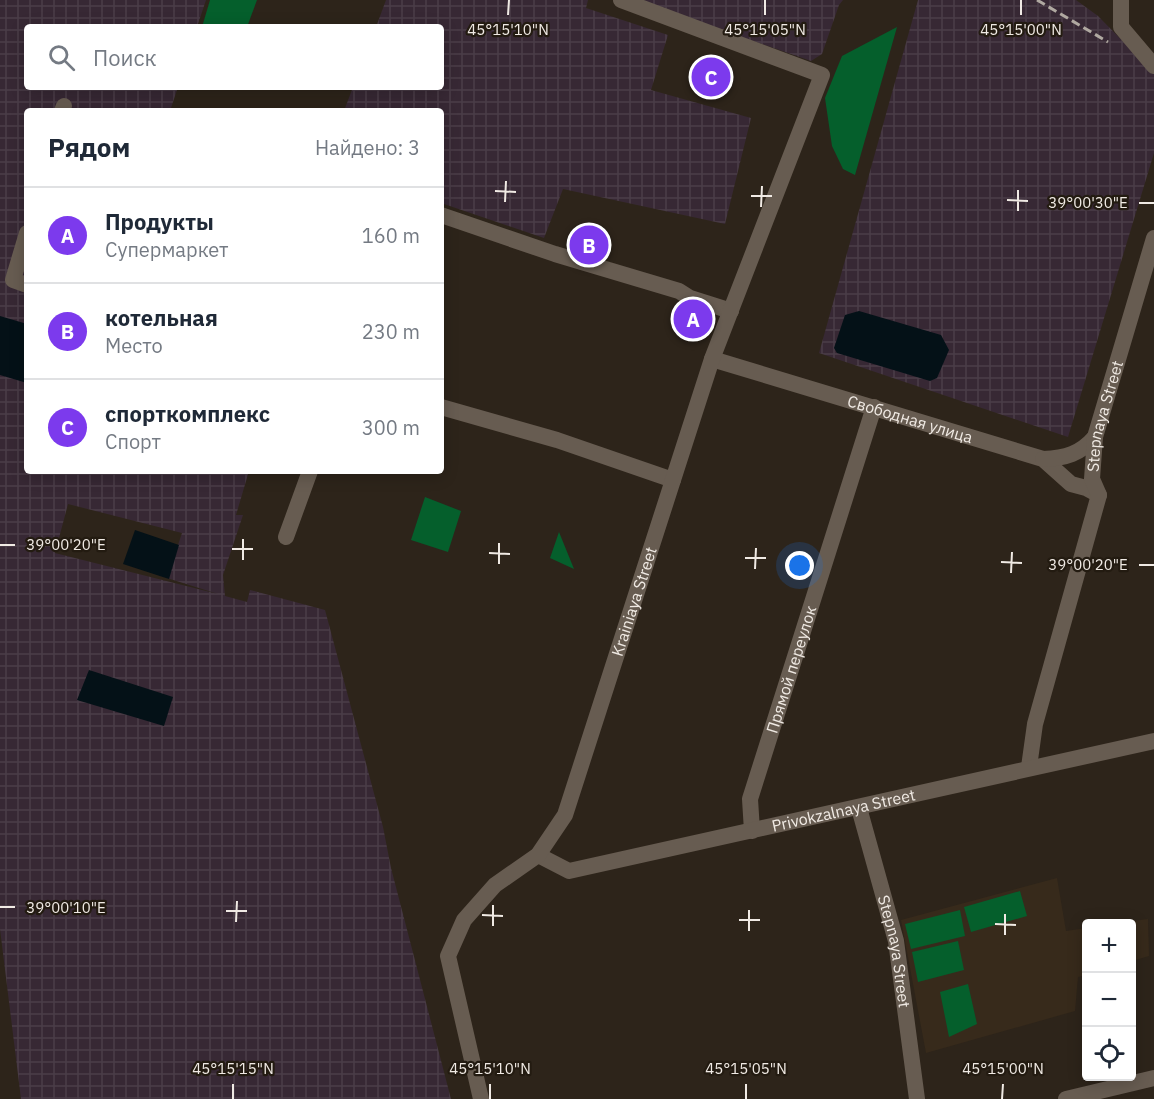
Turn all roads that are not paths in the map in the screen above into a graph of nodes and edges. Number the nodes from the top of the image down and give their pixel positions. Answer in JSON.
{"nodes":[{"id":1,"x":621,"y":0,"type":"edge"},
{"id":2,"x":1121,"y":0,"type":"edge"},
{"id":3,"x":1154,"y":66,"type":"edge"},
{"id":4,"x":444,"y":216,"type":"edge"},
{"id":5,"x":1154,"y":238,"type":"edge"},
{"id":6,"x":24,"y":254,"type":"edge"},
{"id":7,"x":20,"y":283,"type":"edge"},
{"id":8,"x":731,"y":311,"type":"junction"},
{"id":9,"x":712,"y":359,"type":"junction"},
{"id":10,"x":444,"y":407,"type":"edge"},
{"id":11,"x":874,"y":407,"type":"junction"},
{"id":12,"x":1095,"y":437,"type":"junction"},
{"id":13,"x":1043,"y":459,"type":"junction"},
{"id":14,"x":309,"y":474,"type":"edge"},
{"id":15,"x":673,"y":480,"type":"junction"},
{"id":16,"x":1099,"y":495,"type":"junction"},
{"id":17,"x":286,"y":537,"type":"dead end"},
{"id":18,"x":1154,"y":741,"type":"edge"},
{"id":19,"x":1029,"y":767,"type":"junction"},
{"id":20,"x":859,"y":808,"type":"junction"},
{"id":21,"x":752,"y":831,"type":"junction"},
{"id":22,"x":538,"y":855,"type":"junction"},
{"id":23,"x":1154,"y":1078,"type":"edge"},
{"id":24,"x":481,"y":1099,"type":"edge"},
{"id":25,"x":916,"y":1099,"type":"edge"},
{"id":26,"x":1066,"y":1099,"type":"edge"}],
"edges":[{"from":1,"to":8,"type":"street","name":"Krainiaya Street"},
{"from":2,"to":3,"type":"street"},
{"from":4,"to":8,"type":"street"},
{"from":5,"to":12,"type":"street","name":"Stepnaya Street"},
{"from":6,"to":7,"type":"street"},
{"from":8,"to":9,"type":"street","name":"Krainiaya Street"},
{"from":9,"to":11,"type":"street","name":"Свободная улица"},
{"from":9,"to":15,"type":"street","name":"Krainiaya Street"},
{"from":10,"to":15,"type":"street"},
{"from":11,"to":13,"type":"street","name":"Свободная улица"},
{"from":11,"to":21,"type":"street","name":"Прямой переулок"},
{"from":12,"to":13,"type":"street"},
{"from":12,"to":16,"type":"street","name":"Stepnaya Street"},
{"from":13,"to":16,"type":"street","name":"Свободная улица"},
{"from":14,"to":17,"type":"street"},
{"from":15,"to":22,"type":"street","name":"Krainiaya Street"},
{"from":16,"to":19,"type":"street","name":"Stepnaya Street"},
{"from":18,"to":19,"type":"street","name":"Privokzalnaya Street"},
{"from":19,"to":20,"type":"street","name":"Privokzalnaya Street"},
{"from":20,"to":21,"type":"street","name":"Privokzalnaya Street"},
{"from":20,"to":25,"type":"street","name":"Stepnaya Street"},
{"from":21,"to":22,"type":"street","name":"Privokzalnaya Street"},
{"from":22,"to":24,"type":"street","name":"Krainiaya Street"},
{"from":23,"to":26,"type":"street"}]}
